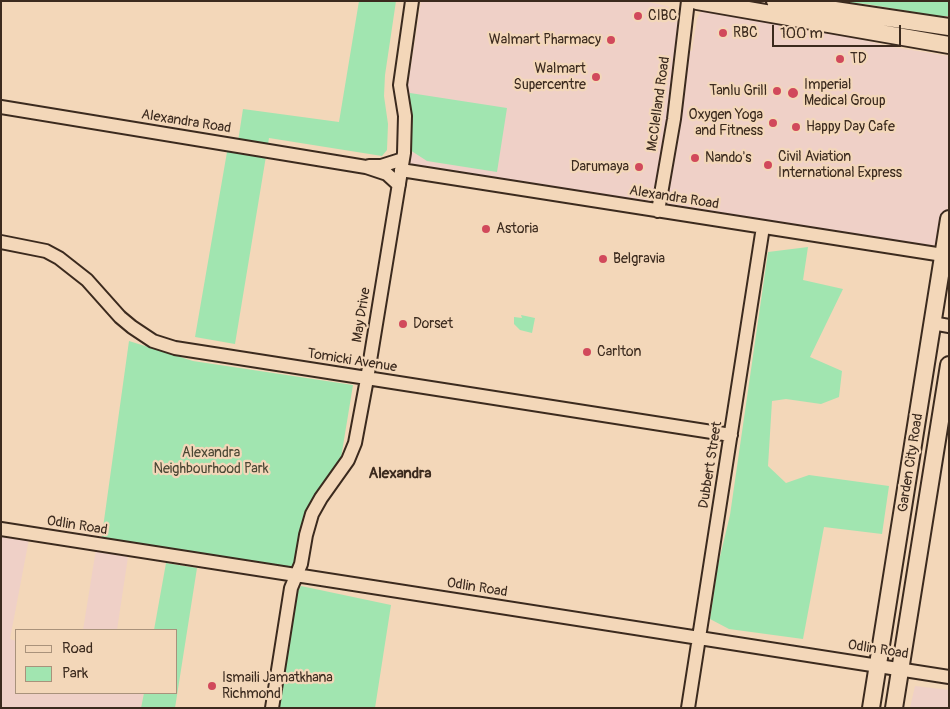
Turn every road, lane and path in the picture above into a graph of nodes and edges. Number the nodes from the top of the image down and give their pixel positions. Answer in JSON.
{"nodes":[{"id":1,"x":412,"y":1,"type":"edge"},
{"id":2,"x":688,"y":1,"type":"edge"},
{"id":3,"x":697,"y":1,"type":"edge"},
{"id":4,"x":775,"y":1,"type":"edge"},
{"id":5,"x":948,"y":26,"type":"edge"},
{"id":6,"x":949,"y":45,"type":"edge"},
{"id":7,"x":1,"y":107,"type":"edge"},
{"id":8,"x":402,"y":165,"type":"junction"},
{"id":9,"x":366,"y":166,"type":"junction"},
{"id":10,"x":398,"y":185,"type":"junction"},
{"id":11,"x":658,"y":211,"type":"junction"},
{"id":12,"x":949,"y":219,"type":"edge"},
{"id":13,"x":763,"y":227,"type":"junction"},
{"id":14,"x":1,"y":242,"type":"edge"},
{"id":15,"x":943,"y":255,"type":"junction"},
{"id":16,"x":932,"y":323,"type":"junction"},
{"id":17,"x":949,"y":326,"type":"edge"},
{"id":18,"x":949,"y":365,"type":"edge"},
{"id":19,"x":367,"y":379,"type":"junction"},
{"id":20,"x":731,"y":435,"type":"junction"},
{"id":21,"x":1,"y":529,"type":"edge"},
{"id":22,"x":297,"y":575,"type":"junction"},
{"id":23,"x":700,"y":638,"type":"junction"},
{"id":24,"x":878,"y":666,"type":"junction"},
{"id":25,"x":900,"y":669,"type":"junction"},
{"id":26,"x":949,"y":677,"type":"edge"},
{"id":27,"x":272,"y":708,"type":"edge"},
{"id":28,"x":688,"y":708,"type":"edge"},
{"id":29,"x":871,"y":708,"type":"edge"},
{"id":30,"x":894,"y":708,"type":"edge"}],
"edges":[{"from":1,"to":8,"type":"street","name":"May Drive"},
{"from":2,"to":11,"type":"street","name":"McClelland Road"},
{"from":3,"to":6,"type":"main road"},
{"from":4,"to":5,"type":"main road"},
{"from":7,"to":9,"type":"street","name":"Alexandra Road"},
{"from":8,"to":9,"type":"street","name":"Alexandra Road"},
{"from":8,"to":10,"type":"street","name":"May Drive"},
{"from":8,"to":11,"type":"street","name":"Alexandra Road"},
{"from":9,"to":10,"type":"street","name":"Alexandra Road"},
{"from":10,"to":19,"type":"street","name":"May Drive"},
{"from":11,"to":13,"type":"street","name":"Alexandra Road"},
{"from":12,"to":15,"type":"main road","name":"Garden City Road"},
{"from":13,"to":15,"type":"street","name":"Alexandra Road"},
{"from":13,"to":20,"type":"street","name":"Dubbert Street"},
{"from":14,"to":19,"type":"street","name":"Tomicki Avenue"},
{"from":15,"to":16,"type":"main road","name":"Garden City Road"},
{"from":16,"to":17,"type":"street"},
{"from":16,"to":24,"type":"main road","name":"Garden City Road"},
{"from":18,"to":25,"type":"main road","name":"Garden City Road"},
{"from":19,"to":20,"type":"street","name":"Tomicki Avenue"},
{"from":19,"to":22,"type":"street","name":"May Drive"},
{"from":20,"to":23,"type":"street","name":"Dubbert Street"},
{"from":21,"to":22,"type":"street","name":"Odlin Road"},
{"from":22,"to":23,"type":"street","name":"Odlin Road"},
{"from":22,"to":27,"type":"street","name":"May Drive"},
{"from":23,"to":24,"type":"street","name":"Odlin Road"},
{"from":23,"to":28,"type":"street","name":"Dubbert Street"},
{"from":24,"to":25,"type":"street","name":"Odlin Road"},
{"from":24,"to":29,"type":"main road","name":"Garden City Road"},
{"from":25,"to":26,"type":"street","name":"Odlin Road"},
{"from":25,"to":30,"type":"main road","name":"Garden City Road"}]}
